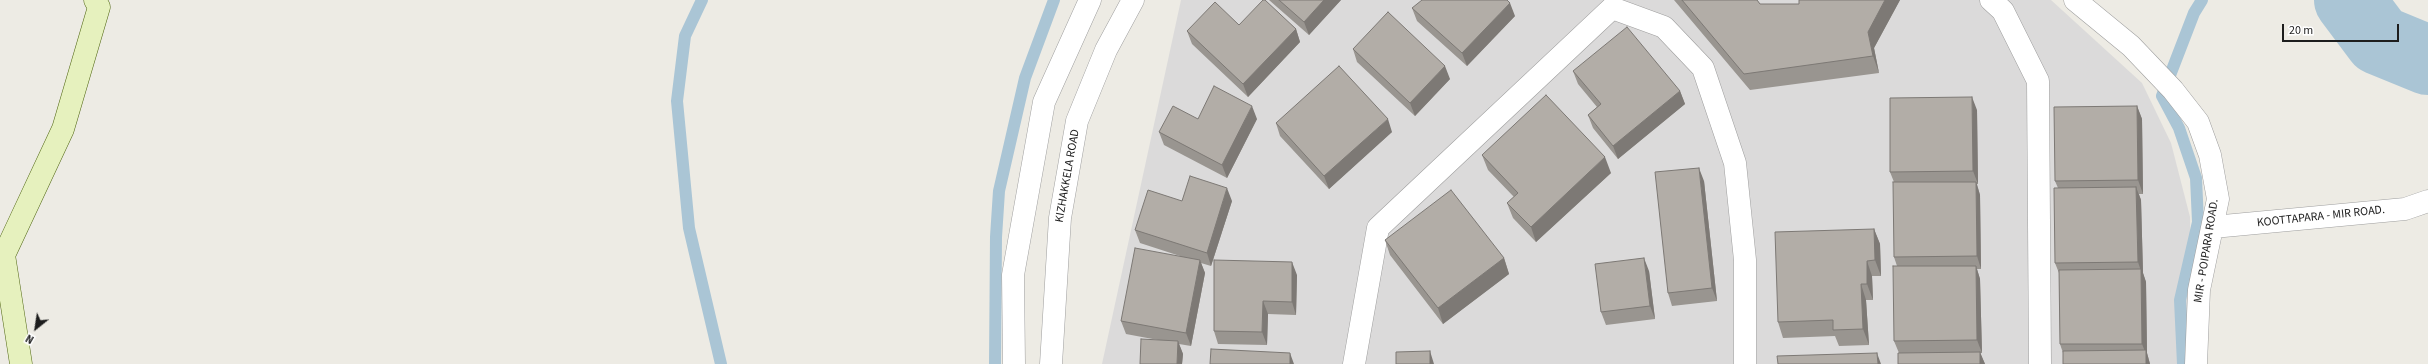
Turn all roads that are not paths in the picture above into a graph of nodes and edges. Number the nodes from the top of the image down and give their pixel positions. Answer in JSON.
{"nodes":[{"id":1,"x":95,"y":0,"type":"edge"},
{"id":2,"x":1090,"y":0,"type":"edge"},
{"id":3,"x":1133,"y":0,"type":"edge"},
{"id":4,"x":1991,"y":0,"type":"edge"},
{"id":5,"x":2075,"y":0,"type":"edge"},
{"id":6,"x":2428,"y":201,"type":"edge"},
{"id":7,"x":2213,"y":227,"type":"junction"},
{"id":8,"x":21,"y":364,"type":"edge"},
{"id":9,"x":1014,"y":364,"type":"edge"},
{"id":10,"x":1051,"y":364,"type":"edge"},
{"id":11,"x":1354,"y":364,"type":"edge"},
{"id":12,"x":1745,"y":364,"type":"edge"},
{"id":13,"x":2040,"y":364,"type":"edge"},
{"id":14,"x":2196,"y":364,"type":"edge"}],
"edges":[{"from":1,"to":8,"type":"main road"},
{"from":2,"to":9,"type":"street"},
{"from":3,"to":10,"type":"street","name":"KIZHAKKELA ROAD"},
{"from":4,"to":13,"type":"street"},
{"from":5,"to":7,"type":"street","name":"MIR - POIPARA ROAD."},
{"from":6,"to":7,"type":"street","name":"KOOTTAPARA - MIR ROAD."},
{"from":7,"to":14,"type":"street","name":"MIR - POIPARA ROAD."},
{"from":11,"to":12,"type":"street"}]}
